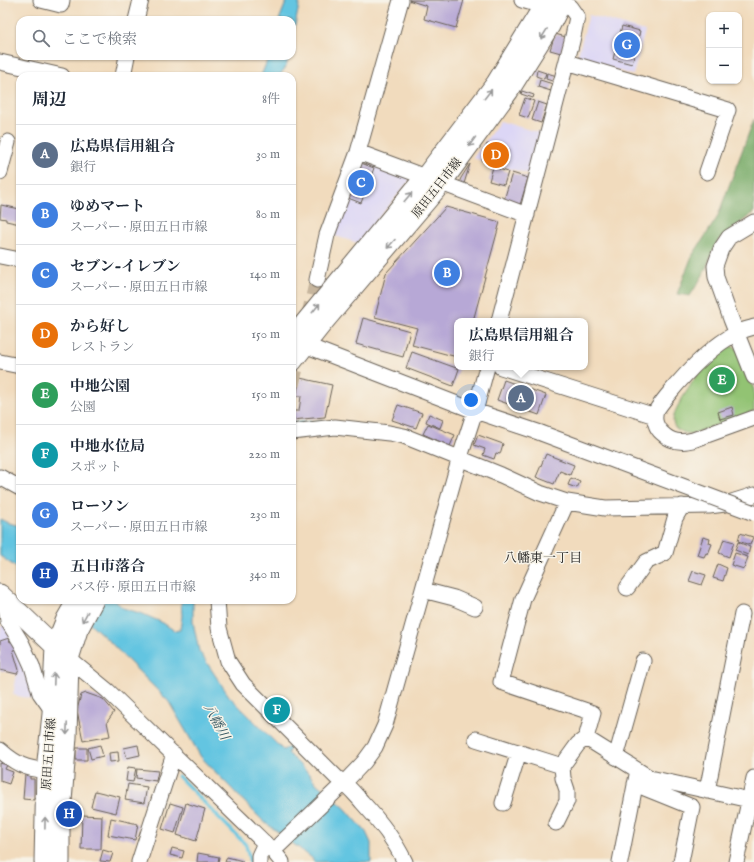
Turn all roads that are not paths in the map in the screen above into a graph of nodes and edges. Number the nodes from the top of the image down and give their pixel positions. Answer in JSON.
{"nodes":[{"id":1,"x":41,"y":0,"type":"edge"},
{"id":2,"x":62,"y":0,"type":"edge"},
{"id":3,"x":141,"y":0,"type":"edge"},
{"id":4,"x":401,"y":0,"type":"edge"},
{"id":5,"x":522,"y":0,"type":"edge"},
{"id":6,"x":554,"y":2,"type":"edge"},
{"id":7,"x":137,"y":16,"type":"edge"},
{"id":8,"x":126,"y":60,"type":"edge"},
{"id":9,"x":0,"y":62,"type":"edge"},
{"id":10,"x":567,"y":62,"type":"junction"},
{"id":11,"x":44,"y":72,"type":"edge"},
{"id":12,"x":124,"y":72,"type":"edge"},
{"id":13,"x":9,"y":142,"type":"edge"},
{"id":14,"x":358,"y":152,"type":"junction"},
{"id":15,"x":0,"y":172,"type":"edge"},
{"id":16,"x":707,"y":172,"type":"dead end"},
{"id":17,"x":433,"y":181,"type":"junction"},
{"id":18,"x":526,"y":215,"type":"junction"},
{"id":19,"x":754,"y":222,"type":"edge"},
{"id":20,"x":0,"y":256,"type":"edge"},
{"id":21,"x":16,"y":259,"type":"edge"},
{"id":22,"x":317,"y":280,"type":"tunnel mouth"},
{"id":23,"x":500,"y":318,"type":"edge"},
{"id":24,"x":754,"y":327,"type":"edge"},
{"id":25,"x":737,"y":333,"type":"junction"},
{"id":26,"x":297,"y":341,"type":"edge"},
{"id":27,"x":0,"y":362,"type":"edge"},
{"id":28,"x":16,"y":365,"type":"edge"},
{"id":29,"x":486,"y":370,"type":"edge"},
{"id":30,"x":510,"y":370,"type":"edge"},
{"id":31,"x":754,"y":377,"type":"edge"},
{"id":32,"x":475,"y":411,"type":"junction"},
{"id":33,"x":655,"y":416,"type":"junction"},
{"id":34,"x":752,"y":420,"type":"edge"},
{"id":35,"x":296,"y":432,"type":"edge"},
{"id":36,"x":460,"y":455,"type":"junction"},
{"id":37,"x":0,"y":477,"type":"edge"},
{"id":38,"x":16,"y":486,"type":"edge"},
{"id":39,"x":754,"y":495,"type":"edge"},
{"id":40,"x":567,"y":502,"type":"junction"},
{"id":41,"x":682,"y":506,"type":"junction"},
{"id":42,"x":754,"y":513,"type":"edge"},
{"id":43,"x":627,"y":588,"type":"dead end"},
{"id":44,"x":423,"y":590,"type":"junction"},
{"id":45,"x":12,"y":600,"type":"edge"},
{"id":46,"x":76,"y":604,"type":"edge"},
{"id":47,"x":92,"y":604,"type":"edge"},
{"id":48,"x":218,"y":604,"type":"edge"},
{"id":49,"x":475,"y":607,"type":"dead end"},
{"id":50,"x":742,"y":614,"type":"dead end"},
{"id":51,"x":70,"y":629,"type":"junction"},
{"id":52,"x":55,"y":646,"type":"junction"},
{"id":53,"x":69,"y":659,"type":"junction"},
{"id":54,"x":643,"y":661,"type":"dead end"},
{"id":55,"x":52,"y":710,"type":"junction"},
{"id":56,"x":586,"y":738,"type":"junction"},
{"id":57,"x":476,"y":739,"type":"dead end"},
{"id":58,"x":0,"y":750,"type":"edge"},
{"id":59,"x":519,"y":752,"type":"junction"},
{"id":60,"x":174,"y":754,"type":"junction"},
{"id":61,"x":616,"y":757,"type":"junction"},
{"id":62,"x":562,"y":766,"type":"junction"},
{"id":63,"x":56,"y":771,"type":"junction"},
{"id":64,"x":636,"y":778,"type":"junction"},
{"id":65,"x":754,"y":778,"type":"edge"},
{"id":66,"x":342,"y":786,"type":"junction"},
{"id":67,"x":707,"y":791,"type":"junction"},
{"id":68,"x":752,"y":801,"type":"edge"},
{"id":69,"x":503,"y":803,"type":"dead end"},
{"id":70,"x":556,"y":823,"type":"dead end"},
{"id":71,"x":275,"y":851,"type":"edge"},
{"id":72,"x":44,"y":862,"type":"edge"},
{"id":73,"x":60,"y":862,"type":"edge"},
{"id":74,"x":139,"y":862,"type":"edge"},
{"id":75,"x":259,"y":862,"type":"edge"},
{"id":76,"x":405,"y":862,"type":"edge"},
{"id":77,"x":620,"y":862,"type":"edge"},
{"id":78,"x":681,"y":862,"type":"edge"},
{"id":79,"x":736,"y":862,"type":"edge"}],
"edges":[{"from":1,"to":2,"type":"street"},
{"from":3,"to":7,"type":"street"},
{"from":4,"to":14,"type":"street"},
{"from":5,"to":6,"type":"street"},
{"from":6,"to":10,"type":"street"},
{"from":6,"to":17,"type":"main road","name":"原田五日市線"},
{"from":8,"to":12,"type":"street"},
{"from":9,"to":11,"type":"street"},
{"from":10,"to":16,"type":"street"},
{"from":10,"to":18,"type":"street"},
{"from":13,"to":15,"type":"street"},
{"from":14,"to":17,"type":"street"},
{"from":14,"to":22,"type":"street"},
{"from":17,"to":18,"type":"street"},
{"from":17,"to":26,"type":"main road","name":"原田五日市線"},
{"from":18,"to":23,"type":"street"},
{"from":19,"to":25,"type":"street"},
{"from":20,"to":21,"type":"street"},
{"from":24,"to":25,"type":"street"},
{"from":25,"to":31,"type":"street"},
{"from":25,"to":33,"type":"street"},
{"from":26,"to":32,"type":"street"},
{"from":27,"to":28,"type":"street"},
{"from":29,"to":32,"type":"street"},
{"from":30,"to":33,"type":"street"},
{"from":32,"to":36,"type":"street"},
{"from":32,"to":42,"type":"street","bridge":true},
{"from":33,"to":34,"type":"street"},
{"from":35,"to":36,"type":"street"},
{"from":36,"to":40,"type":"street"},
{"from":36,"to":44,"type":"street"},
{"from":37,"to":38,"type":"street"},
{"from":39,"to":41,"type":"street"},
{"from":40,"to":41,"type":"street"},
{"from":40,"to":56,"type":"street"},
{"from":41,"to":43,"type":"street"},
{"from":44,"to":49,"type":"street"},
{"from":44,"to":66,"type":"street"},
{"from":45,"to":52,"type":"main road"},
{"from":45,"to":55,"type":"street"},
{"from":46,"to":51,"type":"main road","name":"原田五日市線"},
{"from":47,"to":51,"type":"main road","name":"原田五日市線","one_way":true},
{"from":48,"to":66,"type":"street"},
{"from":50,"to":67,"type":"street"},
{"from":51,"to":52,"type":"main road","name":"原田五日市線"},
{"from":51,"to":53,"type":"main road","name":"原田五日市線"},
{"from":52,"to":53,"type":"main road"},
{"from":55,"to":52,"type":"main road","name":"原田五日市線","one_way":true},
{"from":53,"to":60,"type":"street"},
{"from":53,"to":63,"type":"main road","name":"原田五日市線","one_way":true},
{"from":54,"to":61,"type":"street"},
{"from":55,"to":63,"type":"main road","name":"原田五日市線"},
{"from":56,"to":61,"type":"street"},
{"from":56,"to":62,"type":"street"},
{"from":57,"to":59,"type":"street"},
{"from":58,"to":63,"type":"street"},
{"from":59,"to":62,"type":"street"},
{"from":59,"to":69,"type":"street"},
{"from":60,"to":71,"type":"street"},
{"from":60,"to":74,"type":"street"},
{"from":61,"to":64,"type":"street"},
{"from":62,"to":70,"type":"street"},
{"from":72,"to":63,"type":"main road","name":"原田五日市線","one_way":true},
{"from":63,"to":73,"type":"main road","name":"原田五日市線"},
{"from":64,"to":67,"type":"street"},
{"from":64,"to":77,"type":"street"},
{"from":64,"to":78,"type":"street"},
{"from":65,"to":68,"type":"street"},
{"from":66,"to":71,"type":"street"},
{"from":66,"to":76,"type":"street"},
{"from":67,"to":68,"type":"street"},
{"from":68,"to":79,"type":"street"},
{"from":71,"to":75,"type":"street"}]}
